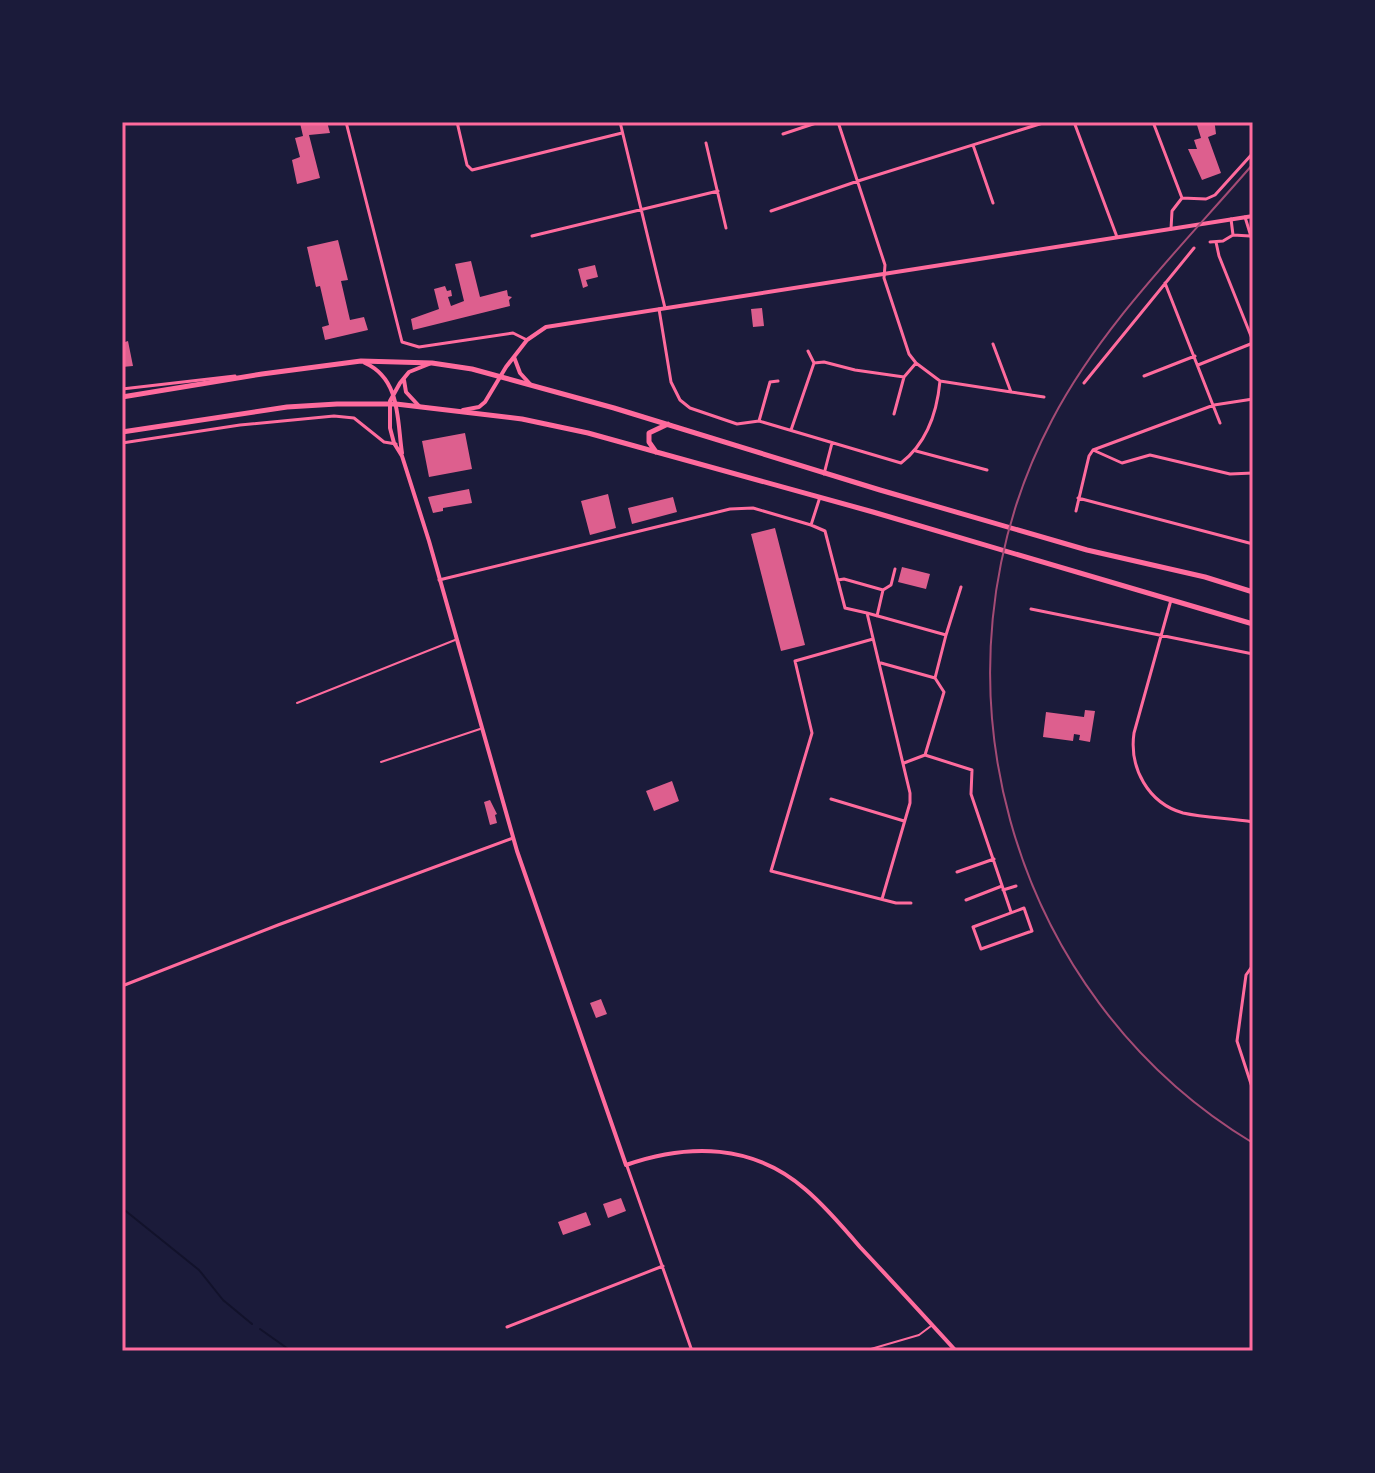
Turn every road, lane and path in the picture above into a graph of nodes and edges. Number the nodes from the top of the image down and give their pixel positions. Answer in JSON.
{"nodes":[{"id":1,"x":346,"y":122,"type":"edge"},
{"id":2,"x":457,"y":122,"type":"edge"},
{"id":3,"x":620,"y":122,"type":"edge"},
{"id":4,"x":819,"y":122,"type":"edge"},
{"id":5,"x":838,"y":122,"type":"edge"},
{"id":6,"x":1046,"y":122,"type":"edge"},
{"id":7,"x":1074,"y":122,"type":"edge"},
{"id":8,"x":1153,"y":122,"type":"edge"},
{"id":9,"x":622,"y":133,"type":"junction"},
{"id":10,"x":783,"y":134,"type":"dead end"},
{"id":11,"x":706,"y":143,"type":"dead end"},
{"id":12,"x":973,"y":145,"type":"junction"},
{"id":13,"x":1253,"y":153,"type":"edge"},
{"id":14,"x":858,"y":181,"type":"junction"},
{"id":15,"x":718,"y":191,"type":"junction"},
{"id":16,"x":1182,"y":198,"type":"junction"},
{"id":17,"x":993,"y":203,"type":"dead end"},
{"id":18,"x":641,"y":209,"type":"junction"},
{"id":19,"x":771,"y":211,"type":"dead end"},
{"id":20,"x":1253,"y":216,"type":"edge"},
{"id":21,"x":1245,"y":217,"type":"junction"},
{"id":22,"x":1231,"y":219,"type":"junction"},
{"id":23,"x":726,"y":228,"type":"dead end"},
{"id":24,"x":1171,"y":229,"type":"junction"},
{"id":25,"x":1233,"y":235,"type":"junction"},
{"id":26,"x":532,"y":236,"type":"dead end"},
{"id":27,"x":1250,"y":236,"type":"junction"},
{"id":28,"x":1117,"y":237,"type":"junction"},
{"id":29,"x":1210,"y":242,"type":"dead end"},
{"id":30,"x":1216,"y":242,"type":"junction"},
{"id":31,"x":1253,"y":243,"type":"edge"},
{"id":32,"x":1194,"y":248,"type":"dead end"},
{"id":33,"x":883,"y":274,"type":"junction"},
{"id":34,"x":1165,"y":283,"type":"junction"},
{"id":35,"x":662,"y":309,"type":"junction"},
{"id":36,"x":527,"y":340,"type":"junction"},
{"id":37,"x":1253,"y":342,"type":"edge"},
{"id":38,"x":993,"y":344,"type":"dead end"},
{"id":39,"x":808,"y":351,"type":"dead end"},
{"id":40,"x":1195,"y":356,"type":"junction"},
{"id":41,"x":514,"y":357,"type":"junction"},
{"id":42,"x":361,"y":361,"type":"junction"},
{"id":43,"x":432,"y":363,"type":"junction"},
{"id":44,"x":814,"y":363,"type":"junction"},
{"id":45,"x":916,"y":363,"type":"junction"},
{"id":46,"x":1198,"y":365,"type":"junction"},
{"id":47,"x":262,"y":374,"type":"junction"},
{"id":48,"x":501,"y":376,"type":"junction"},
{"id":49,"x":1144,"y":376,"type":"dead end"},
{"id":50,"x":904,"y":377,"type":"junction"},
{"id":51,"x":404,"y":378,"type":"junction"},
{"id":52,"x":778,"y":381,"type":"dead end"},
{"id":53,"x":940,"y":381,"type":"junction"},
{"id":54,"x":1084,"y":383,"type":"dead end"},
{"id":55,"x":530,"y":384,"type":"junction"},
{"id":56,"x":122,"y":389,"type":"edge"},
{"id":57,"x":1011,"y":392,"type":"junction"},
{"id":58,"x":393,"y":395,"type":"junction"},
{"id":59,"x":122,"y":397,"type":"edge"},
{"id":60,"x":1044,"y":397,"type":"dead end"},
{"id":61,"x":1253,"y":399,"type":"edge"},
{"id":62,"x":393,"y":404,"type":"junction"},
{"id":63,"x":1214,"y":405,"type":"junction"},
{"id":64,"x":419,"y":406,"type":"junction"},
{"id":65,"x":463,"y":410,"type":"junction"},
{"id":66,"x":894,"y":414,"type":"dead end"},
{"id":67,"x":759,"y":421,"type":"junction"},
{"id":68,"x":1220,"y":423,"type":"dead end"},
{"id":69,"x":669,"y":424,"type":"junction"},
{"id":70,"x":791,"y":431,"type":"junction"},
{"id":71,"x":122,"y":432,"type":"edge"},
{"id":72,"x":122,"y":443,"type":"edge"},
{"id":73,"x":832,"y":443,"type":"junction"},
{"id":74,"x":398,"y":444,"type":"junction"},
{"id":75,"x":1093,"y":450,"type":"junction"},
{"id":76,"x":916,"y":451,"type":"junction"},
{"id":77,"x":657,"y":453,"type":"junction"},
{"id":78,"x":987,"y":470,"type":"dead end"},
{"id":79,"x":1253,"y":473,"type":"edge"},
{"id":80,"x":824,"y":474,"type":"junction"},
{"id":81,"x":820,"y":497,"type":"junction"},
{"id":82,"x":1078,"y":498,"type":"junction"},
{"id":83,"x":1076,"y":511,"type":"dead end"},
{"id":84,"x":811,"y":525,"type":"junction"},
{"id":85,"x":1253,"y":544,"type":"edge"},
{"id":86,"x":895,"y":569,"type":"dead end"},
{"id":87,"x":439,"y":580,"type":"junction"},
{"id":88,"x":838,"y":580,"type":"junction"},
{"id":89,"x":961,"y":587,"type":"dead end"},
{"id":90,"x":883,"y":590,"type":"junction"},
{"id":91,"x":1252,"y":590,"type":"edge"},
{"id":92,"x":1171,"y":600,"type":"junction"},
{"id":93,"x":1031,"y":609,"type":"dead end"},
{"id":94,"x":867,"y":613,"type":"junction"},
{"id":95,"x":877,"y":616,"type":"junction"},
{"id":96,"x":1253,"y":624,"type":"edge"},
{"id":97,"x":946,"y":635,"type":"junction"},
{"id":98,"x":1162,"y":637,"type":"junction"},
{"id":99,"x":456,"y":639,"type":"junction"},
{"id":100,"x":873,"y":639,"type":"junction"},
{"id":101,"x":1253,"y":654,"type":"edge"},
{"id":102,"x":879,"y":663,"type":"junction"},
{"id":103,"x":935,"y":678,"type":"junction"},
{"id":104,"x":297,"y":703,"type":"dead end"},
{"id":105,"x":481,"y":728,"type":"junction"},
{"id":106,"x":925,"y":755,"type":"junction"},
{"id":107,"x":381,"y":762,"type":"dead end"},
{"id":108,"x":903,"y":763,"type":"junction"},
{"id":109,"x":831,"y":799,"type":"dead end"},
{"id":110,"x":904,"y":821,"type":"junction"},
{"id":111,"x":1253,"y":822,"type":"edge"},
{"id":112,"x":513,"y":838,"type":"junction"},
{"id":113,"x":994,"y":859,"type":"junction"},
{"id":114,"x":957,"y":872,"type":"dead end"},
{"id":115,"x":1016,"y":886,"type":"dead end"},
{"id":116,"x":1002,"y":888,"type":"junction"},
{"id":117,"x":882,"y":899,"type":"junction"},
{"id":118,"x":966,"y":900,"type":"dead end"},
{"id":119,"x":911,"y":903,"type":"dead end"},
{"id":120,"x":1011,"y":912,"type":"junction"},
{"id":121,"x":1253,"y":965,"type":"edge"},
{"id":122,"x":122,"y":986,"type":"edge"},
{"id":123,"x":1253,"y":1090,"type":"edge"},
{"id":124,"x":626,"y":1165,"type":"junction"},
{"id":125,"x":663,"y":1266,"type":"junction"},
{"id":126,"x":932,"y":1326,"type":"junction"},
{"id":127,"x":507,"y":1327,"type":"dead end"},
{"id":128,"x":692,"y":1351,"type":"edge"},
{"id":129,"x":864,"y":1351,"type":"edge"},
{"id":130,"x":956,"y":1351,"type":"edge"}],
"edges":[{"from":1,"to":36,"type":"street"},
{"from":2,"to":9,"type":"street"},
{"from":3,"to":9,"type":"street"},
{"from":4,"to":10,"type":"street"},
{"from":5,"to":14,"type":"street"},
{"from":6,"to":12,"type":"street"},
{"from":7,"to":28,"type":"street"},
{"from":8,"to":16,"type":"street"},
{"from":9,"to":18,"type":"street"},
{"from":11,"to":15,"type":"street"},
{"from":12,"to":14,"type":"street"},
{"from":12,"to":17,"type":"street"},
{"from":13,"to":16,"type":"street"},
{"from":14,"to":19,"type":"street"},
{"from":14,"to":33,"type":"street"},
{"from":15,"to":18,"type":"street"},
{"from":15,"to":23,"type":"street"},
{"from":16,"to":24,"type":"street"},
{"from":18,"to":26,"type":"street"},
{"from":18,"to":35,"type":"street"},
{"from":20,"to":21,"type":"street"},
{"from":21,"to":22,"type":"street"},
{"from":21,"to":27,"type":"street"},
{"from":22,"to":24,"type":"street"},
{"from":22,"to":25,"type":"street"},
{"from":24,"to":28,"type":"street"},
{"from":25,"to":27,"type":"street"},
{"from":25,"to":30,"type":"street"},
{"from":27,"to":31,"type":"street"},
{"from":28,"to":33,"type":"street"},
{"from":29,"to":30,"type":"street"},
{"from":30,"to":37,"type":"street"},
{"from":32,"to":34,"type":"street"},
{"from":33,"to":35,"type":"street"},
{"from":33,"to":45,"type":"street"},
{"from":34,"to":40,"type":"street"},
{"from":34,"to":54,"type":"street"},
{"from":35,"to":36,"type":"street"},
{"from":35,"to":67,"type":"street"},
{"from":36,"to":41,"type":"street"},
{"from":37,"to":46,"type":"street"},
{"from":38,"to":57,"type":"street"},
{"from":39,"to":44,"type":"street"},
{"from":40,"to":46,"type":"street"},
{"from":40,"to":49,"type":"street"},
{"from":41,"to":48,"type":"street"},
{"from":41,"to":55,"type":"street"},
{"from":42,"to":43,"type":"main road"},
{"from":42,"to":47,"type":"main road"},
{"from":42,"to":58,"type":"street"},
{"from":43,"to":48,"type":"main road"},
{"from":43,"to":51,"type":"street"},
{"from":44,"to":50,"type":"street"},
{"from":44,"to":70,"type":"street"},
{"from":45,"to":50,"type":"street"},
{"from":45,"to":53,"type":"street"},
{"from":46,"to":63,"type":"street"},
{"from":47,"to":56,"type":"street"},
{"from":47,"to":59,"type":"main road"},
{"from":48,"to":55,"type":"main road"},
{"from":48,"to":65,"type":"street"},
{"from":50,"to":66,"type":"street"},
{"from":51,"to":58,"type":"street"},
{"from":51,"to":64,"type":"street"},
{"from":52,"to":67,"type":"street"},
{"from":53,"to":57,"type":"street"},
{"from":53,"to":76,"type":"street"},
{"from":55,"to":69,"type":"main road"},
{"from":57,"to":60,"type":"street"},
{"from":58,"to":62,"type":"street"},
{"from":61,"to":63,"type":"street"},
{"from":62,"to":64,"type":"main road"},
{"from":62,"to":71,"type":"main road"},
{"from":62,"to":74,"type":"street"},
{"from":62,"to":74,"type":"street"},
{"from":63,"to":68,"type":"street"},
{"from":63,"to":75,"type":"street"},
{"from":64,"to":65,"type":"main road"},
{"from":65,"to":77,"type":"main road"},
{"from":67,"to":70,"type":"street"},
{"from":69,"to":77,"type":"main road"},
{"from":69,"to":80,"type":"main road"},
{"from":70,"to":73,"type":"street"},
{"from":72,"to":74,"type":"street"},
{"from":73,"to":76,"type":"street"},
{"from":73,"to":80,"type":"street"},
{"from":74,"to":87,"type":"street"},
{"from":75,"to":79,"type":"street"},
{"from":75,"to":82,"type":"street"},
{"from":76,"to":78,"type":"street"},
{"from":77,"to":81,"type":"main road"},
{"from":80,"to":91,"type":"main road"},
{"from":81,"to":84,"type":"street"},
{"from":81,"to":92,"type":"main road"},
{"from":82,"to":83,"type":"street"},
{"from":82,"to":85,"type":"street"},
{"from":84,"to":87,"type":"street"},
{"from":84,"to":88,"type":"street"},
{"from":86,"to":90,"type":"street"},
{"from":87,"to":99,"type":"street"},
{"from":88,"to":90,"type":"street"},
{"from":88,"to":94,"type":"street"},
{"from":89,"to":97,"type":"street"},
{"from":90,"to":95,"type":"street"},
{"from":92,"to":96,"type":"main road"},
{"from":92,"to":98,"type":"street"},
{"from":93,"to":98,"type":"street"},
{"from":94,"to":95,"type":"street"},
{"from":94,"to":100,"type":"street"},
{"from":95,"to":97,"type":"street"},
{"from":97,"to":103,"type":"street"},
{"from":98,"to":101,"type":"street"},
{"from":98,"to":111,"type":"street"},
{"from":99,"to":104,"type":"lane"},
{"from":99,"to":105,"type":"street"},
{"from":100,"to":102,"type":"street"},
{"from":100,"to":117,"type":"street"},
{"from":102,"to":103,"type":"street"},
{"from":102,"to":108,"type":"street"},
{"from":103,"to":106,"type":"street"},
{"from":105,"to":107,"type":"lane"},
{"from":105,"to":112,"type":"street"},
{"from":106,"to":108,"type":"street"},
{"from":106,"to":113,"type":"street"},
{"from":108,"to":110,"type":"street"},
{"from":109,"to":110,"type":"street"},
{"from":110,"to":117,"type":"street"},
{"from":112,"to":122,"type":"street"},
{"from":112,"to":124,"type":"street"},
{"from":113,"to":114,"type":"street"},
{"from":113,"to":116,"type":"street"},
{"from":115,"to":116,"type":"street"},
{"from":116,"to":118,"type":"street"},
{"from":116,"to":120,"type":"street"},
{"from":117,"to":119,"type":"street"},
{"from":120,"to":120,"type":"street"},
{"from":121,"to":123,"type":"street"},
{"from":124,"to":125,"type":"street"},
{"from":124,"to":126,"type":"street"},
{"from":125,"to":127,"type":"street"},
{"from":125,"to":128,"type":"street"},
{"from":126,"to":129,"type":"lane"},
{"from":126,"to":130,"type":"street"}]}
